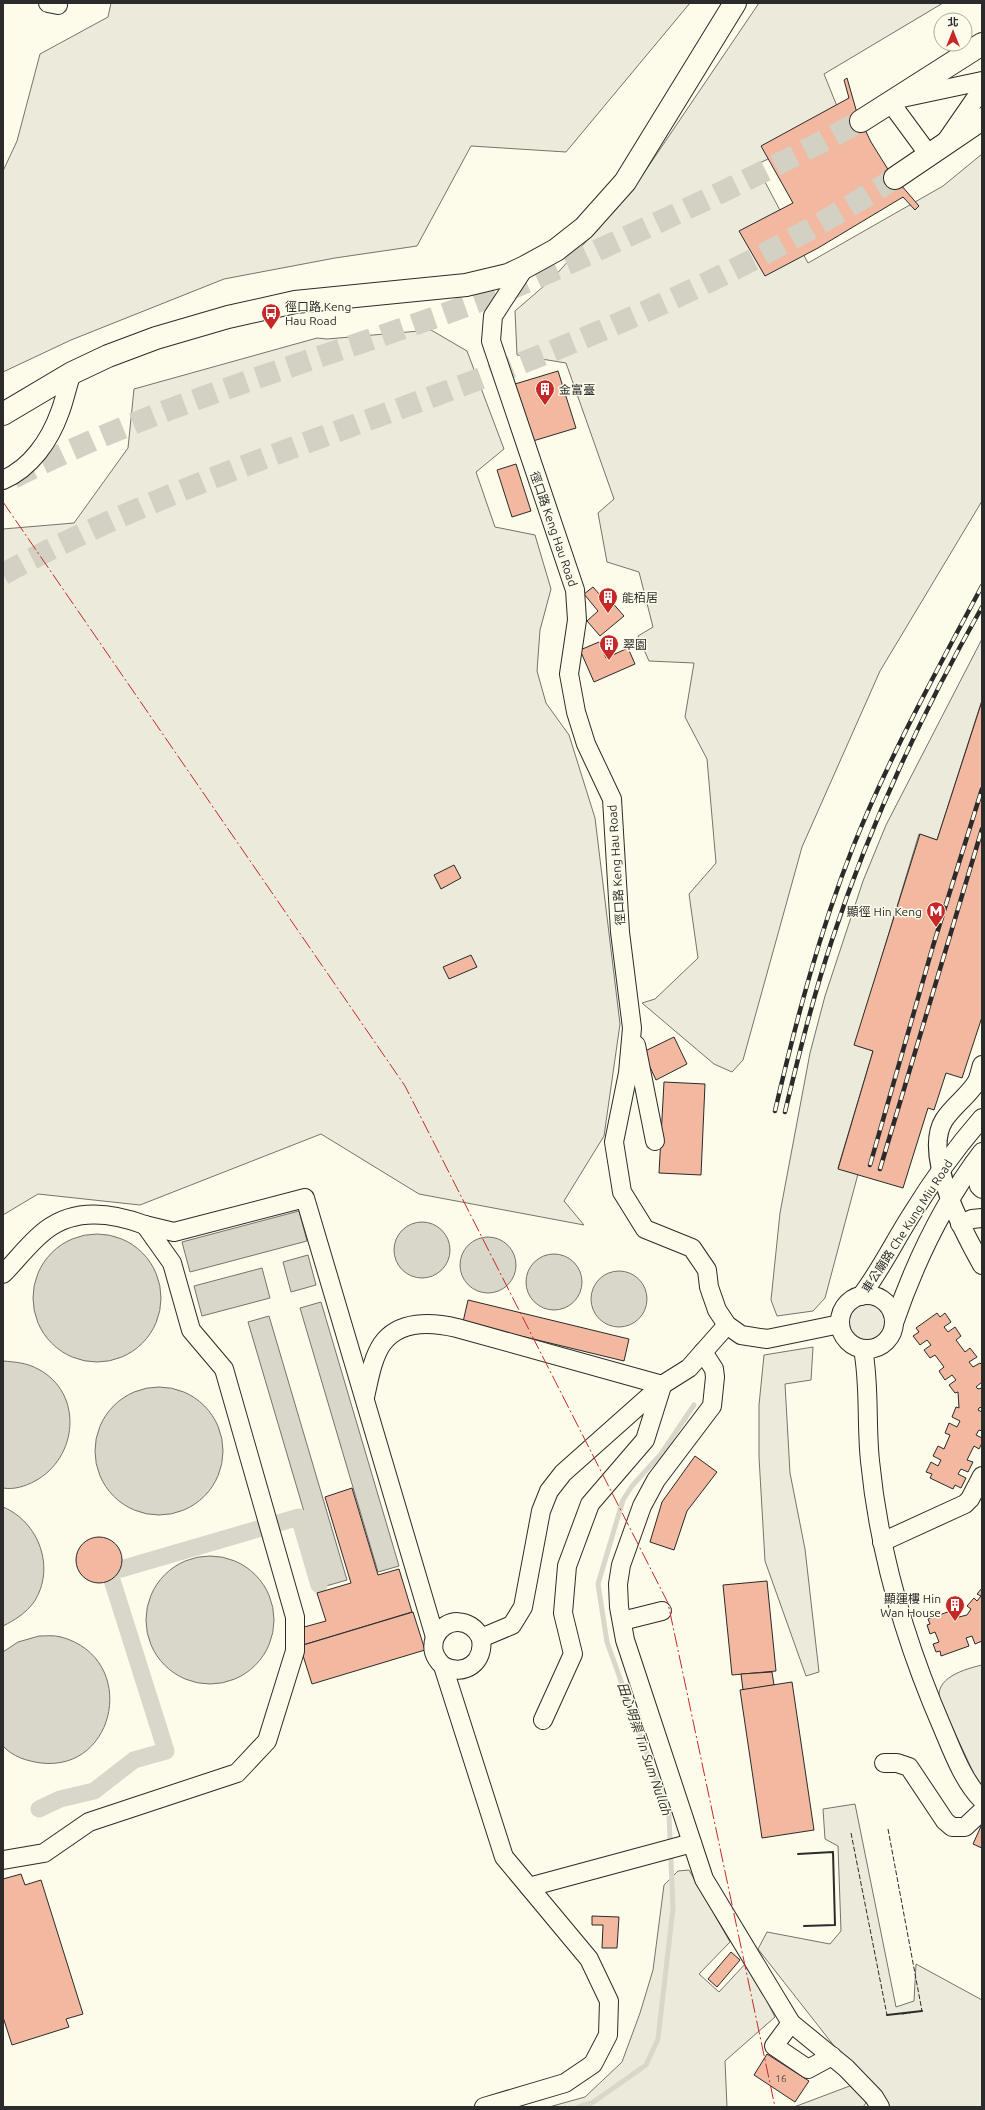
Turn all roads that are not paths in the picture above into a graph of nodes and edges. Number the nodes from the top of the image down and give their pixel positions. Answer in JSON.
{"nodes":[{"id":1,"x":735,"y":3,"type":"edge"},
{"id":2,"x":982,"y":44,"type":"edge"},
{"id":3,"x":982,"y":81,"type":"edge"},
{"id":4,"x":982,"y":89,"type":"edge"},
{"id":5,"x":894,"y":100,"type":"junction"},
{"id":6,"x":982,"y":119,"type":"edge"},
{"id":7,"x":861,"y":121,"type":"tunnel mouth"},
{"id":8,"x":936,"y":150,"type":"junction"},
{"id":9,"x":895,"y":178,"type":"tunnel mouth"},
{"id":10,"x":525,"y":268,"type":"junction"},
{"id":11,"x":72,"y":373,"type":"junction"},
{"id":12,"x":3,"y":414,"type":"edge"},
{"id":13,"x":3,"y":480,"type":"edge"},
{"id":14,"x":632,"y":1023,"type":"junction"},
{"id":15,"x":982,"y":1065,"type":"edge"},
{"id":16,"x":982,"y":1118,"type":"edge"},
{"id":17,"x":655,"y":1141,"type":"dead end"},
{"id":18,"x":978,"y":1158,"type":"edge"},
{"id":19,"x":942,"y":1169,"type":"junction"},
{"id":20,"x":982,"y":1189,"type":"edge"},
{"id":21,"x":950,"y":1200,"type":"junction"},
{"id":22,"x":982,"y":1218,"type":"edge"},
{"id":23,"x":146,"y":1225,"type":"junction"},
{"id":24,"x":972,"y":1235,"type":"edge"},
{"id":25,"x":982,"y":1265,"type":"edge"},
{"id":26,"x":3,"y":1274,"type":"edge"},
{"id":27,"x":861,"y":1296,"type":"junction"},
{"id":28,"x":894,"y":1323,"type":"junction"},
{"id":29,"x":840,"y":1324,"type":"junction"},
{"id":30,"x":726,"y":1325,"type":"junction"},
{"id":31,"x":863,"y":1349,"type":"junction"},
{"id":32,"x":703,"y":1352,"type":"junction"},
{"id":33,"x":662,"y":1385,"type":"junction"},
{"id":34,"x":365,"y":1398,"type":"junction"},
{"id":35,"x":982,"y":1476,"type":"edge"},
{"id":36,"x":882,"y":1542,"type":"junction"},
{"id":37,"x":662,"y":1611,"type":"dead end"},
{"id":38,"x":622,"y":1620,"type":"junction"},
{"id":39,"x":435,"y":1636,"type":"junction"},
{"id":40,"x":480,"y":1638,"type":"junction"},
{"id":41,"x":443,"y":1666,"type":"junction"},
{"id":42,"x":543,"y":1720,"type":"dead end"},
{"id":43,"x":884,"y":1763,"type":"dead end"},
{"id":44,"x":982,"y":1800,"type":"edge"},
{"id":45,"x":982,"y":1811,"type":"edge"},
{"id":46,"x":686,"y":1845,"type":"junction"},
{"id":47,"x":3,"y":1860,"type":"edge"},
{"id":48,"x":529,"y":1887,"type":"junction"},
{"id":49,"x":791,"y":2023,"type":"junction"},
{"id":50,"x":832,"y":2056,"type":"junction"},
{"id":51,"x":484,"y":2107,"type":"edge"},
{"id":52,"x":880,"y":2107,"type":"edge"}],
"edges":[{"from":1,"to":10,"type":"main road"},
{"from":2,"to":5,"type":"main road"},
{"from":3,"to":5,"type":"street"},
{"from":4,"to":8,"type":"street"},
{"from":5,"to":7,"type":"main road"},
{"from":5,"to":8,"type":"street"},
{"from":6,"to":8,"type":"main road"},
{"from":8,"to":9,"type":"main road"},
{"from":10,"to":11,"type":"main road"},
{"from":10,"to":14,"type":"street","name":"徑口路 Keng Hau Road"},
{"from":11,"to":12,"type":"main road"},
{"from":11,"to":13,"type":"street"},
{"from":14,"to":17,"type":"street"},
{"from":14,"to":30,"type":"street","name":"徑口路 Keng Hau Road"},
{"from":15,"to":19,"type":"street"},
{"from":16,"to":19,"type":"street","name":"車公廟路 Che Kung Miu Road"},
{"from":18,"to":20,"type":"street"},
{"from":18,"to":21,"type":"street","name":"車公廟路 Che Kung Miu Road"},
{"from":19,"to":21,"type":"street"},
{"from":19,"to":27,"type":"street","name":"車公廟路 Che Kung Miu Road"},
{"from":21,"to":24,"type":"street"},
{"from":21,"to":28,"type":"street","name":"車公廟路 Che Kung Miu Road"},
{"from":22,"to":24,"type":"street"},
{"from":23,"to":26,"type":"street"},
{"from":23,"to":34,"type":"street"},
{"from":23,"to":47,"type":"street"},
{"from":24,"to":25,"type":"street"},
{"from":27,"to":28,"type":"street"},
{"from":27,"to":29,"type":"street"},
{"from":28,"to":31,"type":"street"},
{"from":29,"to":30,"type":"street","name":"徑口路 Keng Hau Road"},
{"from":29,"to":31,"type":"street"},
{"from":30,"to":32,"type":"street"},
{"from":31,"to":36,"type":"street"},
{"from":32,"to":33,"type":"street"},
{"from":32,"to":38,"type":"street"},
{"from":33,"to":34,"type":"street"},
{"from":33,"to":40,"type":"street"},
{"from":33,"to":42,"type":"street"},
{"from":34,"to":39,"type":"street"},
{"from":35,"to":36,"type":"street"},
{"from":36,"to":44,"type":"street"},
{"from":37,"to":38,"type":"street"},
{"from":38,"to":46,"type":"street"},
{"from":39,"to":40,"type":"street"},
{"from":39,"to":41,"type":"street"},
{"from":40,"to":41,"type":"street"},
{"from":41,"to":48,"type":"street"},
{"from":43,"to":45,"type":"street"},
{"from":46,"to":48,"type":"street"},
{"from":46,"to":49,"type":"street"},
{"from":48,"to":51,"type":"street"},
{"from":49,"to":50,"type":"street"},
{"from":49,"to":50,"type":"street"},
{"from":50,"to":52,"type":"street"}]}
